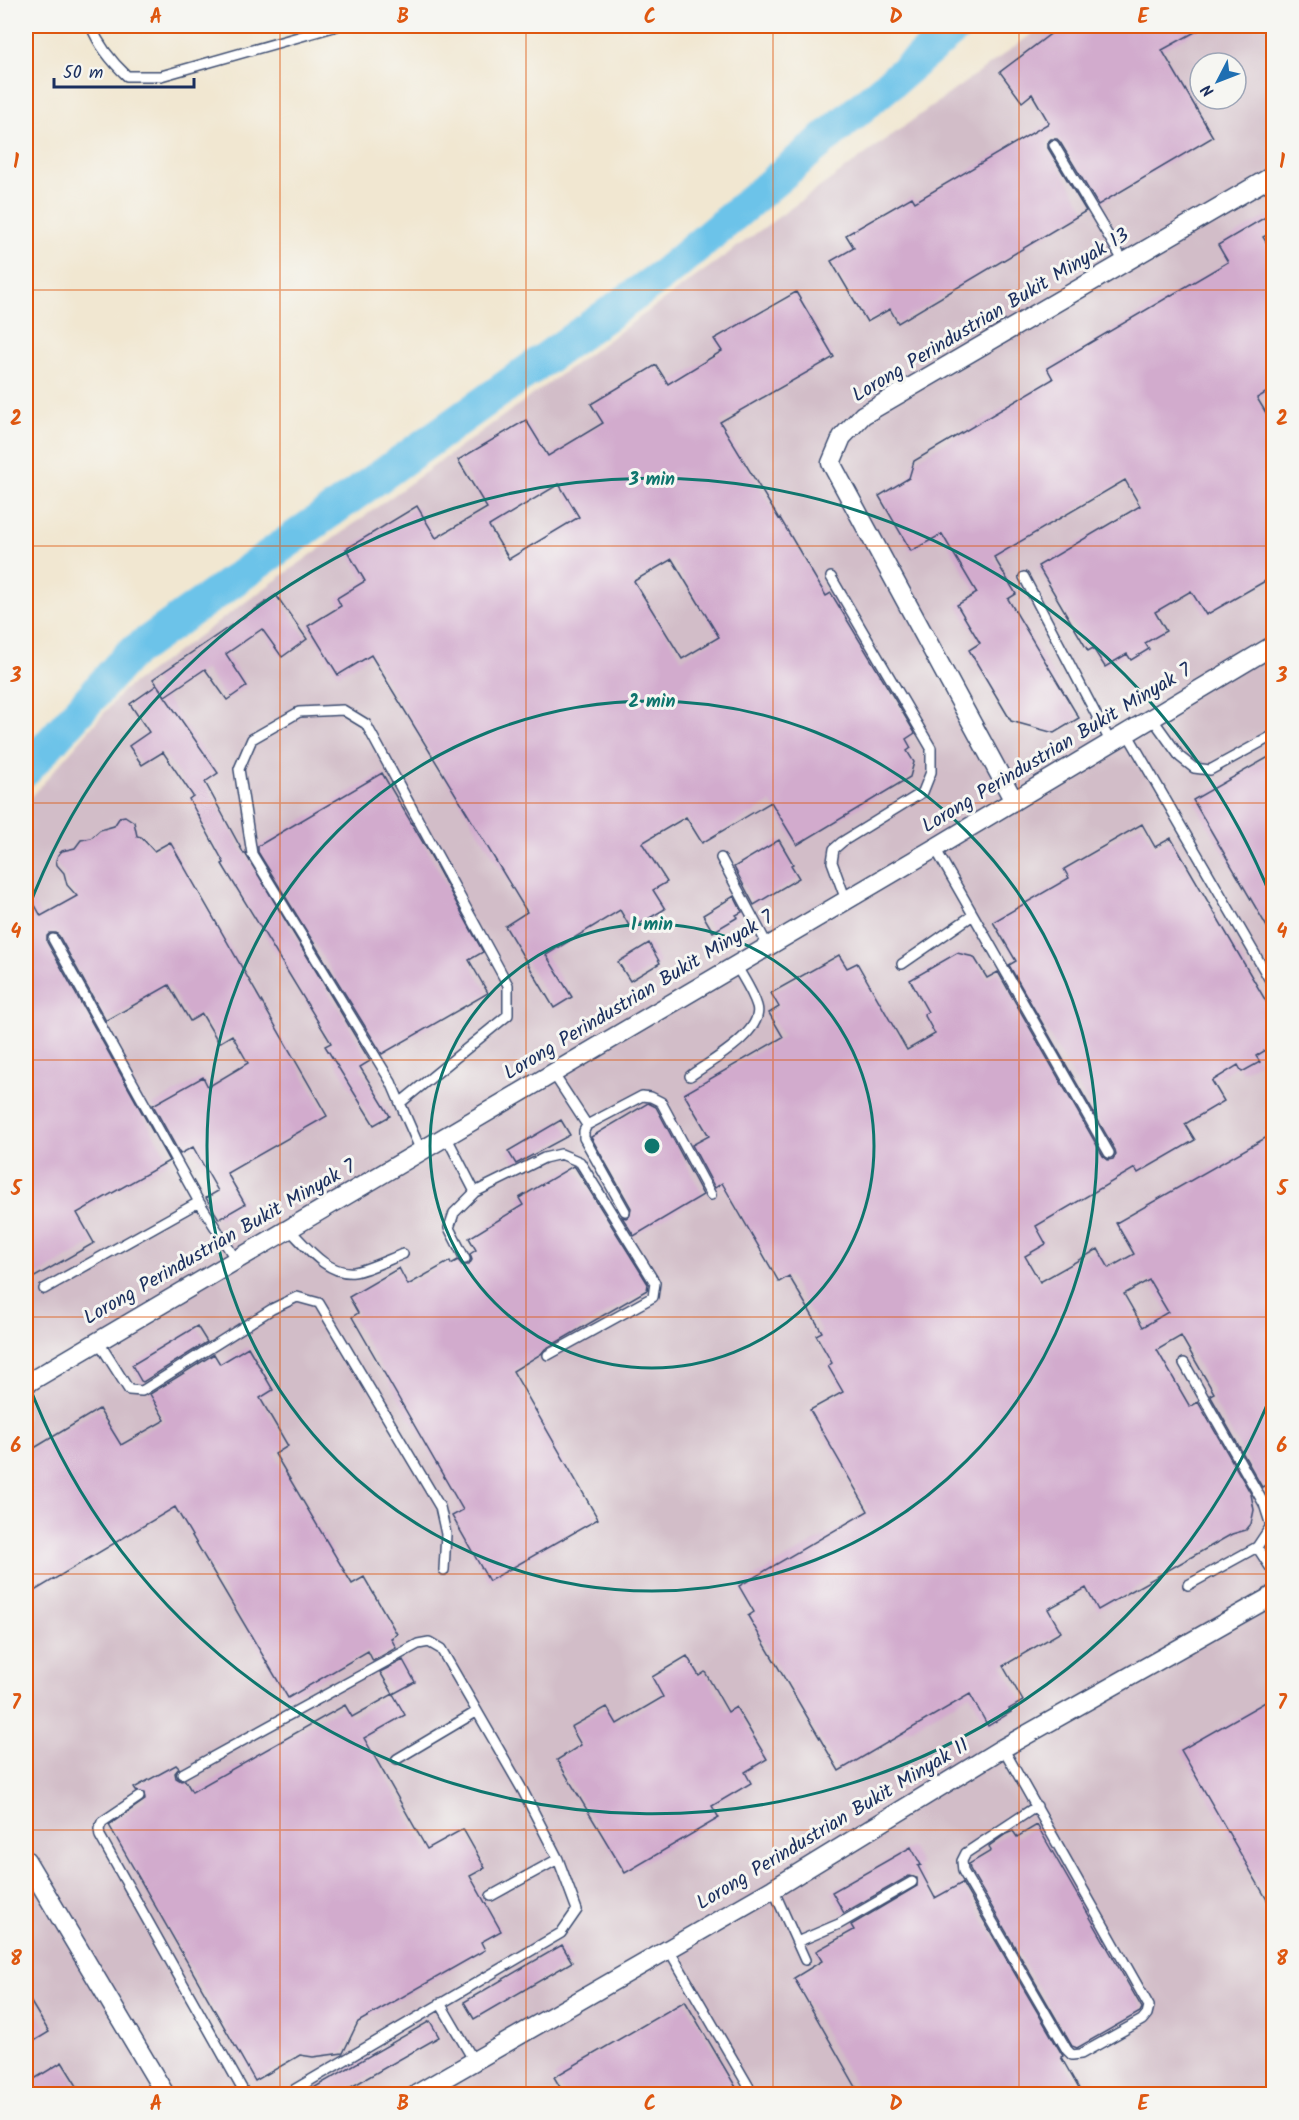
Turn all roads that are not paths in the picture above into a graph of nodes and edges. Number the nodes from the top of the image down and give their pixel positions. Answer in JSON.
{"nodes":[{"id":1,"x":91,"y":26,"type":"edge"},
{"id":2,"x":337,"y":26,"type":"edge"},
{"id":3,"x":1054,"y":144,"type":"dead end"},
{"id":4,"x":1274,"y":175,"type":"edge"},
{"id":5,"x":1124,"y":262,"type":"junction"},
{"id":6,"x":831,"y":577,"type":"dead end"},
{"id":7,"x":1024,"y":577,"type":"dead end"},
{"id":8,"x":1274,"y":645,"type":"edge"},
{"id":9,"x":1152,"y":718,"type":"junction"},
{"id":10,"x":1127,"y":733,"type":"junction"},
{"id":11,"x":1274,"y":735,"type":"edge"},
{"id":12,"x":1111,"y":743,"type":"junction"},
{"id":13,"x":1014,"y":801,"type":"junction"},
{"id":14,"x":935,"y":848,"type":"junction"},
{"id":15,"x":721,"y":858,"type":"dead end"},
{"id":16,"x":846,"y":900,"type":"junction"},
{"id":17,"x":973,"y":915,"type":"junction"},
{"id":18,"x":53,"y":939,"type":"dead end"},
{"id":19,"x":768,"y":946,"type":"junction"},
{"id":20,"x":902,"y":964,"type":"dead end"},
{"id":21,"x":736,"y":965,"type":"junction"},
{"id":22,"x":1274,"y":987,"type":"edge"},
{"id":23,"x":553,"y":1073,"type":"junction"},
{"id":24,"x":690,"y":1076,"type":"dead end"},
{"id":25,"x":400,"y":1103,"type":"junction"},
{"id":26,"x":587,"y":1125,"type":"junction"},
{"id":27,"x":446,"y":1136,"type":"junction"},
{"id":28,"x":421,"y":1151,"type":"junction"},
{"id":29,"x":1109,"y":1153,"type":"dead end"},
{"id":30,"x":474,"y":1192,"type":"junction"},
{"id":31,"x":711,"y":1195,"type":"dead end"},
{"id":32,"x":198,"y":1202,"type":"junction"},
{"id":33,"x":625,"y":1210,"type":"dead end"},
{"id":34,"x":289,"y":1229,"type":"junction"},
{"id":35,"x":403,"y":1254,"type":"dead end"},
{"id":36,"x":465,"y":1259,"type":"dead end"},
{"id":37,"x":236,"y":1260,"type":"junction"},
{"id":38,"x":44,"y":1289,"type":"dead end"},
{"id":39,"x":98,"y":1341,"type":"junction"},
{"id":40,"x":548,"y":1355,"type":"dead end"},
{"id":41,"x":1184,"y":1362,"type":"dead end"},
{"id":42,"x":26,"y":1383,"type":"edge"},
{"id":43,"x":1257,"y":1547,"type":"junction"},
{"id":44,"x":444,"y":1570,"type":"dead end"},
{"id":45,"x":1274,"y":1573,"type":"edge"},
{"id":46,"x":1188,"y":1585,"type":"dead end"},
{"id":47,"x":1274,"y":1595,"type":"edge"},
{"id":48,"x":476,"y":1712,"type":"junction"},
{"id":49,"x":1003,"y":1748,"type":"junction"},
{"id":50,"x":397,"y":1759,"type":"dead end"},
{"id":51,"x":182,"y":1774,"type":"dead end"},
{"id":52,"x":139,"y":1797,"type":"dead end"},
{"id":53,"x":1036,"y":1806,"type":"junction"},
{"id":54,"x":558,"y":1859,"type":"junction"},
{"id":55,"x":26,"y":1860,"type":"edge"},
{"id":56,"x":912,"y":1882,"type":"dead end"},
{"id":57,"x":773,"y":1889,"type":"junction"},
{"id":58,"x":491,"y":1896,"type":"dead end"},
{"id":59,"x":796,"y":1942,"type":"junction"},
{"id":60,"x":669,"y":1950,"type":"junction"},
{"id":61,"x":804,"y":1960,"type":"dead end"},
{"id":62,"x":440,"y":2004,"type":"junction"},
{"id":63,"x":474,"y":2061,"type":"junction"},
{"id":64,"x":165,"y":2094,"type":"edge"},
{"id":65,"x":245,"y":2094,"type":"edge"},
{"id":66,"x":286,"y":2094,"type":"edge"},
{"id":67,"x":417,"y":2094,"type":"edge"},
{"id":68,"x":753,"y":2094,"type":"edge"}],
"edges":[{"from":1,"to":2,"type":"lane"},
{"from":3,"to":5,"type":"lane"},
{"from":4,"to":5,"type":"street","name":"Lorong Perindustrian Bukit Minyak 13"},
{"from":5,"to":13,"type":"street","name":"Lorong Perindustrian Bukit Minyak 13"},
{"from":6,"to":16,"type":"lane"},
{"from":7,"to":12,"type":"lane"},
{"from":8,"to":9,"type":"street","name":"Lorong Perindustrian Bukit Minyak 7"},
{"from":9,"to":10,"type":"street","name":"Lorong Perindustrian Bukit Minyak 7"},
{"from":9,"to":11,"type":"lane"},
{"from":10,"to":12,"type":"street","name":"Lorong Perindustrian Bukit Minyak 7"},
{"from":10,"to":22,"type":"lane"},
{"from":12,"to":13,"type":"street","name":"Lorong Perindustrian Bukit Minyak 7"},
{"from":13,"to":14,"type":"street","name":"Lorong Perindustrian Bukit Minyak 7"},
{"from":14,"to":16,"type":"street","name":"Lorong Perindustrian Bukit Minyak 7"},
{"from":14,"to":17,"type":"lane"},
{"from":15,"to":19,"type":"lane"},
{"from":16,"to":19,"type":"street","name":"Lorong Perindustrian Bukit Minyak 7"},
{"from":17,"to":20,"type":"lane"},
{"from":17,"to":29,"type":"lane"},
{"from":18,"to":32,"type":"lane"},
{"from":19,"to":21,"type":"street","name":"Lorong Perindustrian Bukit Minyak 7"},
{"from":21,"to":23,"type":"street","name":"Lorong Perindustrian Bukit Minyak 7"},
{"from":21,"to":24,"type":"lane"},
{"from":23,"to":26,"type":"lane"},
{"from":23,"to":27,"type":"street","name":"Lorong Perindustrian Bukit Minyak 7"},
{"from":25,"to":25,"type":"lane"},
{"from":25,"to":28,"type":"lane"},
{"from":26,"to":31,"type":"lane"},
{"from":26,"to":33,"type":"lane"},
{"from":27,"to":28,"type":"street","name":"Lorong Perindustrian Bukit Minyak 7"},
{"from":27,"to":30,"type":"lane"},
{"from":28,"to":34,"type":"street","name":"Lorong Perindustrian Bukit Minyak 7"},
{"from":30,"to":36,"type":"lane"},
{"from":30,"to":40,"type":"lane"},
{"from":32,"to":37,"type":"lane"},
{"from":32,"to":38,"type":"lane"},
{"from":34,"to":35,"type":"lane"},
{"from":34,"to":37,"type":"street","name":"Lorong Perindustrian Bukit Minyak 7"},
{"from":37,"to":39,"type":"street","name":"Lorong Perindustrian Bukit Minyak 7"},
{"from":39,"to":42,"type":"street","name":"Lorong Perindustrian Bukit Minyak 7"},
{"from":39,"to":44,"type":"lane"},
{"from":41,"to":43,"type":"lane"},
{"from":43,"to":45,"type":"lane"},
{"from":43,"to":46,"type":"lane"},
{"from":47,"to":49,"type":"street","name":"Lorong Perindustrian Bukit Minyak 11"},
{"from":48,"to":50,"type":"lane"},
{"from":48,"to":51,"type":"lane"},
{"from":48,"to":54,"type":"lane"},
{"from":49,"to":53,"type":"lane"},
{"from":49,"to":57,"type":"street","name":"Lorong Perindustrian Bukit Minyak 11"},
{"from":52,"to":65,"type":"lane"},
{"from":53,"to":53,"type":"lane"},
{"from":54,"to":58,"type":"lane"},
{"from":54,"to":62,"type":"lane"},
{"from":55,"to":64,"type":"street"},
{"from":56,"to":59,"type":"lane"},
{"from":57,"to":59,"type":"lane"},
{"from":57,"to":60,"type":"street","name":"Lorong Perindustrian Bukit Minyak 11"},
{"from":59,"to":61,"type":"lane"},
{"from":60,"to":63,"type":"street","name":"Lorong Perindustrian Bukit Minyak 11"},
{"from":60,"to":68,"type":"lane"},
{"from":62,"to":63,"type":"lane"},
{"from":62,"to":66,"type":"lane"},
{"from":63,"to":67,"type":"street","name":"Lorong Perindustrian Bukit Minyak 11"}]}
